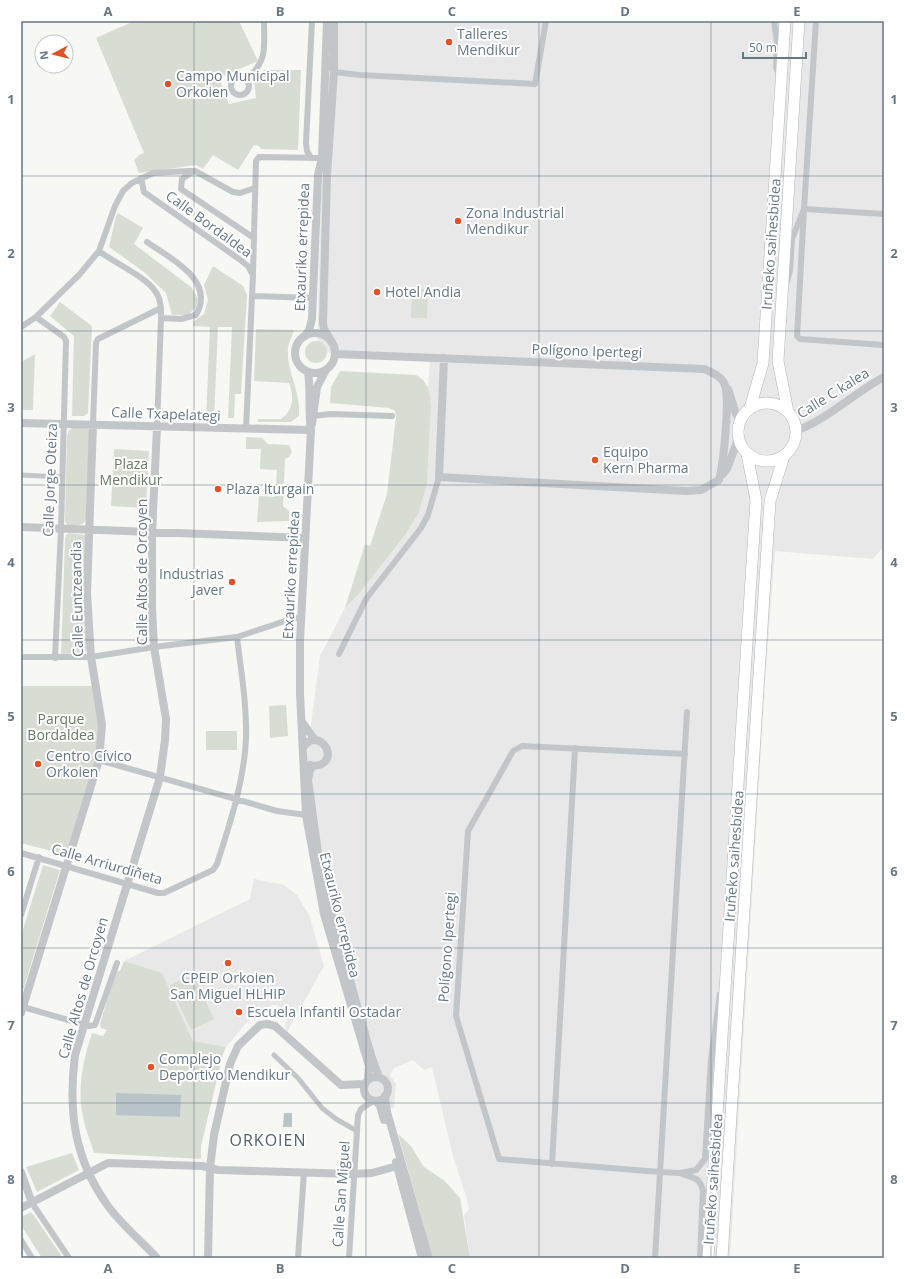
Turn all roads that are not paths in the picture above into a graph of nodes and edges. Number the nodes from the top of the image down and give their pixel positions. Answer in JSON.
{"nodes":[{"id":1,"x":264,"y":21,"type":"edge"},
{"id":2,"x":312,"y":21,"type":"edge"},
{"id":3,"x":327,"y":21,"type":"edge"},
{"id":4,"x":334,"y":21,"type":"edge"},
{"id":5,"x":546,"y":21,"type":"edge"},
{"id":6,"x":774,"y":21,"type":"edge"},
{"id":7,"x":785,"y":21,"type":"edge"},
{"id":8,"x":799,"y":21,"type":"edge"},
{"id":9,"x":816,"y":21,"type":"edge"},
{"id":10,"x":326,"y":41,"type":"junction"},
{"id":11,"x":334,"y":72,"type":"junction"},
{"id":12,"x":781,"y":78,"type":"junction"},
{"id":13,"x":247,"y":80,"type":"dead end"},
{"id":14,"x":311,"y":158,"type":"junction"},
{"id":15,"x":322,"y":158,"type":"junction"},
{"id":16,"x":195,"y":172,"type":"junction"},
{"id":17,"x":327,"y":175,"type":"junction"},
{"id":18,"x":141,"y":178,"type":"junction"},
{"id":19,"x":255,"y":188,"type":"junction"},
{"id":20,"x":804,"y":209,"type":"junction"},
{"id":21,"x":884,"y":214,"type":"edge"},
{"id":22,"x":254,"y":238,"type":"junction"},
{"id":23,"x":147,"y":242,"type":"dead end"},
{"id":24,"x":99,"y":251,"type":"junction"},
{"id":25,"x":253,"y":275,"type":"junction"},
{"id":26,"x":252,"y":296,"type":"junction"},
{"id":27,"x":313,"y":298,"type":"junction"},
{"id":28,"x":781,"y":305,"type":"junction"},
{"id":29,"x":161,"y":308,"type":"junction"},
{"id":30,"x":36,"y":317,"type":"junction"},
{"id":31,"x":161,"y":318,"type":"junction"},
{"id":32,"x":21,"y":327,"type":"edge"},
{"id":33,"x":304,"y":336,"type":"junction"},
{"id":34,"x":333,"y":344,"type":"junction"},
{"id":35,"x":884,"y":345,"type":"edge"},
{"id":36,"x":335,"y":354,"type":"junction"},
{"id":37,"x":444,"y":358,"type":"junction"},
{"id":38,"x":326,"y":370,"type":"junction"},
{"id":39,"x":308,"y":372,"type":"junction"},
{"id":40,"x":884,"y":377,"type":"edge"},
{"id":41,"x":724,"y":383,"type":"junction"},
{"id":42,"x":750,"y":408,"type":"junction"},
{"id":43,"x":788,"y":412,"type":"junction"},
{"id":44,"x":314,"y":416,"type":"junction"},
{"id":45,"x":392,"y":416,"type":"dead end"},
{"id":46,"x":740,"y":421,"type":"junction"},
{"id":47,"x":21,"y":423,"type":"edge"},
{"id":48,"x":64,"y":424,"type":"junction"},
{"id":49,"x":93,"y":424,"type":"junction"},
{"id":50,"x":157,"y":427,"type":"junction"},
{"id":51,"x":246,"y":430,"type":"junction"},
{"id":52,"x":311,"y":430,"type":"junction"},
{"id":53,"x":796,"y":431,"type":"junction"},
{"id":54,"x":738,"y":439,"type":"junction"},
{"id":55,"x":747,"y":454,"type":"junction"},
{"id":56,"x":784,"y":456,"type":"junction"},
{"id":57,"x":21,"y":475,"type":"edge"},
{"id":58,"x":62,"y":477,"type":"junction"},
{"id":59,"x":439,"y":477,"type":"junction"},
{"id":60,"x":719,"y":480,"type":"junction"},
{"id":61,"x":21,"y":527,"type":"edge"},
{"id":62,"x":61,"y":529,"type":"junction"},
{"id":63,"x":89,"y":531,"type":"junction"},
{"id":64,"x":152,"y":534,"type":"junction"},
{"id":65,"x":305,"y":538,"type":"junction"},
{"id":66,"x":302,"y":619,"type":"junction"},
{"id":67,"x":237,"y":637,"type":"junction"},
{"id":68,"x":154,"y":647,"type":"junction"},
{"id":69,"x":340,"y":654,"type":"dead end"},
{"id":70,"x":21,"y":657,"type":"edge"},
{"id":71,"x":91,"y":657,"type":"junction"},
{"id":72,"x":54,"y":658,"type":"junction"},
{"id":73,"x":687,"y":712,"type":"dead end"},
{"id":74,"x":302,"y":722,"type":"junction"},
{"id":75,"x":315,"y":740,"type":"junction"},
{"id":76,"x":575,"y":748,"type":"junction"},
{"id":77,"x":303,"y":752,"type":"junction"},
{"id":78,"x":685,"y":754,"type":"junction"},
{"id":79,"x":99,"y":760,"type":"junction"},
{"id":80,"x":313,"y":766,"type":"junction"},
{"id":81,"x":160,"y":777,"type":"junction"},
{"id":82,"x":237,"y":800,"type":"junction"},
{"id":83,"x":306,"y":815,"type":"junction"},
{"id":84,"x":21,"y":853,"type":"edge"},
{"id":85,"x":39,"y":857,"type":"junction"},
{"id":86,"x":66,"y":866,"type":"junction"},
{"id":87,"x":127,"y":883,"type":"junction"},
{"id":88,"x":21,"y":915,"type":"edge"},
{"id":89,"x":730,"y":915,"type":"junction"},
{"id":90,"x":117,"y":963,"type":"dead end"},
{"id":91,"x":22,"y":1010,"type":"edge"},
{"id":92,"x":84,"y":1024,"type":"junction"},
{"id":93,"x":274,"y":1055,"type":"dead end"},
{"id":94,"x":380,"y":1077,"type":"junction"},
{"id":95,"x":366,"y":1081,"type":"junction"},
{"id":96,"x":386,"y":1096,"type":"junction"},
{"id":97,"x":374,"y":1101,"type":"junction"},
{"id":98,"x":357,"y":1131,"type":"junction"},
{"id":99,"x":552,"y":1164,"type":"junction"},
{"id":100,"x":397,"y":1166,"type":"junction"},
{"id":101,"x":210,"y":1168,"type":"junction"},
{"id":102,"x":21,"y":1172,"type":"edge"},
{"id":103,"x":304,"y":1172,"type":"junction"},
{"id":104,"x":660,"y":1172,"type":"junction"},
{"id":105,"x":680,"y":1173,"type":"junction"},
{"id":106,"x":90,"y":1174,"type":"junction"},
{"id":107,"x":353,"y":1174,"type":"junction"},
{"id":108,"x":32,"y":1203,"type":"junction"},
{"id":109,"x":21,"y":1208,"type":"edge"},
{"id":110,"x":21,"y":1240,"type":"edge"},
{"id":111,"x":32,"y":1258,"type":"edge"},
{"id":112,"x":69,"y":1258,"type":"edge"},
{"id":113,"x":157,"y":1258,"type":"edge"},
{"id":114,"x":208,"y":1258,"type":"edge"},
{"id":115,"x":298,"y":1258,"type":"edge"},
{"id":116,"x":349,"y":1258,"type":"edge"},
{"id":117,"x":422,"y":1258,"type":"edge"},
{"id":118,"x":428,"y":1258,"type":"edge"},
{"id":119,"x":655,"y":1258,"type":"edge"},
{"id":120,"x":700,"y":1258,"type":"edge"},
{"id":121,"x":708,"y":1258,"type":"edge"},
{"id":122,"x":722,"y":1258,"type":"edge"}],
"edges":[{"from":1,"to":13,"type":"street"},
{"from":2,"to":14,"type":"street"},
{"from":3,"to":10,"type":"street","name":"Etxauriko errepidea"},
{"from":4,"to":11,"type":"street","name":"Etxauriko errepidea"},
{"from":5,"to":11,"type":"street"},
{"from":6,"to":12,"type":"street","name":"Iruñeko saihesbidea"},
{"from":7,"to":12,"type":"highway","name":"Iruñeko saihesbidea"},
{"from":8,"to":28,"type":"highway","name":"Iruñeko saihesbidea"},
{"from":9,"to":20,"type":"street","name":"Iruñeko saihesbidea"},
{"from":10,"to":11,"type":"street","name":"Etxauriko errepidea"},
{"from":10,"to":15,"type":"street","name":"Etxauriko errepidea"},
{"from":11,"to":17,"type":"street","name":"Etxauriko errepidea"},
{"from":12,"to":42,"type":"highway","name":"Iruñeko saihesbidea"},
{"from":14,"to":15,"type":"street"},
{"from":14,"to":19,"type":"street"},
{"from":15,"to":17,"type":"street","name":"Etxauriko errepidea"},
{"from":15,"to":27,"type":"street","name":"Etxauriko errepidea"},
{"from":16,"to":18,"type":"street"},
{"from":16,"to":19,"type":"street"},
{"from":16,"to":22,"type":"street"},
{"from":17,"to":34,"type":"street","name":"Etxauriko errepidea"},
{"from":18,"to":24,"type":"street"},
{"from":18,"to":25,"type":"street","name":"Calle Bordaldea"},
{"from":19,"to":22,"type":"street"},
{"from":20,"to":21,"type":"street"},
{"from":20,"to":28,"type":"street","name":"Iruñeko saihesbidea"},
{"from":20,"to":35,"type":"street"},
{"from":22,"to":25,"type":"street"},
{"from":23,"to":31,"type":"street"},
{"from":24,"to":29,"type":"street","name":"Calle Altos de Orcoyen"},
{"from":24,"to":30,"type":"street"},
{"from":25,"to":26,"type":"street","name":"Calle Bordaldea"},
{"from":26,"to":27,"type":"street"},
{"from":26,"to":51,"type":"street","name":"Calle Bordaldea"},
{"from":27,"to":33,"type":"street","name":"Etxauriko errepidea"},
{"from":28,"to":43,"type":"highway","name":"Iruñeko saihesbidea"},
{"from":29,"to":31,"type":"street","name":"Calle Altos de Orcoyen"},
{"from":29,"to":49,"type":"street","name":"Calle Euntzeandia"},
{"from":30,"to":32,"type":"street"},
{"from":30,"to":48,"type":"street","name":"Calle Jorge Oteiza"},
{"from":31,"to":50,"type":"street","name":"Calle Altos de Orcoyen"},
{"from":33,"to":34,"type":"street"},
{"from":33,"to":39,"type":"street"},
{"from":34,"to":36,"type":"street"},
{"from":36,"to":37,"type":"street","name":"Polígono Ipertegi"},
{"from":36,"to":38,"type":"street"},
{"from":37,"to":41,"type":"street","name":"Polígono Ipertegi"},
{"from":37,"to":59,"type":"street"},
{"from":38,"to":39,"type":"street"},
{"from":38,"to":44,"type":"street","name":"Etxauriko errepidea"},
{"from":39,"to":52,"type":"street","name":"Etxauriko errepidea"},
{"from":40,"to":53,"type":"street","name":"Calle C kalea"},
{"from":41,"to":46,"type":"street","name":"Polígono Ipertegi"},
{"from":41,"to":60,"type":"street"},
{"from":42,"to":43,"type":"highway"},
{"from":42,"to":46,"type":"highway"},
{"from":43,"to":53,"type":"highway"},
{"from":44,"to":45,"type":"street"},
{"from":44,"to":52,"type":"street","name":"Etxauriko errepidea"},
{"from":46,"to":54,"type":"highway"},
{"from":47,"to":48,"type":"street","name":"Calle Txapelategi"},
{"from":48,"to":49,"type":"street","name":"Calle Txapelategi"},
{"from":48,"to":58,"type":"street","name":"Calle Jorge Oteiza"},
{"from":49,"to":50,"type":"street","name":"Calle Txapelategi"},
{"from":49,"to":63,"type":"street","name":"Calle Euntzeandia"},
{"from":50,"to":51,"type":"street","name":"Calle Txapelategi"},
{"from":50,"to":64,"type":"street","name":"Calle Altos de Orcoyen"},
{"from":51,"to":52,"type":"street","name":"Calle Txapelategi"},
{"from":52,"to":65,"type":"street","name":"Etxauriko errepidea"},
{"from":53,"to":56,"type":"highway"},
{"from":54,"to":55,"type":"highway"},
{"from":54,"to":60,"type":"street"},
{"from":55,"to":56,"type":"highway"},
{"from":55,"to":89,"type":"highway","name":"Iruñeko saihesbidea"},
{"from":56,"to":122,"type":"highway","name":"Iruñeko saihesbidea"},
{"from":57,"to":58,"type":"street"},
{"from":58,"to":62,"type":"street","name":"Calle Jorge Oteiza"},
{"from":59,"to":60,"type":"street"},
{"from":59,"to":69,"type":"street"},
{"from":61,"to":62,"type":"street"},
{"from":62,"to":63,"type":"street"},
{"from":62,"to":72,"type":"street","name":"Calle Jorge Oteiza"},
{"from":63,"to":64,"type":"street"},
{"from":63,"to":71,"type":"street","name":"Calle Euntzeandia"},
{"from":64,"to":65,"type":"street"},
{"from":64,"to":68,"type":"street","name":"Calle Altos de Orcoyen"},
{"from":65,"to":66,"type":"street","name":"Etxauriko errepidea"},
{"from":66,"to":67,"type":"street"},
{"from":66,"to":74,"type":"street","name":"Etxauriko errepidea"},
{"from":67,"to":68,"type":"street"},
{"from":67,"to":82,"type":"street","name":"Calle Arriurdiñeta"},
{"from":68,"to":71,"type":"street"},
{"from":68,"to":81,"type":"street","name":"Calle Altos de Orcoyen"},
{"from":70,"to":72,"type":"street"},
{"from":71,"to":72,"type":"street"},
{"from":71,"to":79,"type":"street","name":"Calle Euntzeandia"},
{"from":73,"to":78,"type":"street"},
{"from":74,"to":75,"type":"street"},
{"from":74,"to":77,"type":"street","name":"Etxauriko errepidea"},
{"from":75,"to":77,"type":"street"},
{"from":75,"to":80,"type":"street"},
{"from":76,"to":78,"type":"street","name":"Polígono Ipertegi"},
{"from":76,"to":99,"type":"street"},
{"from":76,"to":99,"type":"street","name":"Polígono Ipertegi"},
{"from":77,"to":80,"type":"street"},
{"from":77,"to":83,"type":"street","name":"Etxauriko errepidea"},
{"from":78,"to":104,"type":"street"},
{"from":79,"to":81,"type":"street"},
{"from":79,"to":86,"type":"street","name":"Calle Euntzeandia"},
{"from":80,"to":94,"type":"street","name":"Etxauriko errepidea"},
{"from":81,"to":82,"type":"street"},
{"from":81,"to":87,"type":"street","name":"Calle Altos de Orcoyen"},
{"from":82,"to":83,"type":"street"},
{"from":82,"to":87,"type":"street","name":"Calle Arriurdiñeta"},
{"from":83,"to":95,"type":"street","name":"Etxauriko errepidea"},
{"from":84,"to":85,"type":"street","name":"Calle Arriurdiñeta"},
{"from":85,"to":86,"type":"street","name":"Calle Arriurdiñeta"},
{"from":85,"to":88,"type":"street"},
{"from":86,"to":87,"type":"street","name":"Calle Arriurdiñeta"},
{"from":86,"to":91,"type":"street","name":"Calle Euntzeandia"},
{"from":87,"to":92,"type":"street","name":"Calle Altos de Orcoyen"},
{"from":89,"to":105,"type":"street","name":"Polígono Ipertegi"},
{"from":89,"to":121,"type":"highway","name":"Iruñeko saihesbidea"},
{"from":90,"to":92,"type":"street"},
{"from":91,"to":92,"type":"street"},
{"from":92,"to":106,"type":"street","name":"Calle Altos de Orcoyen"},
{"from":93,"to":98,"type":"street","name":"Calle San Miguel"},
{"from":94,"to":95,"type":"street"},
{"from":94,"to":96,"type":"street"},
{"from":95,"to":97,"type":"street"},
{"from":95,"to":101,"type":"street"},
{"from":96,"to":97,"type":"street"},
{"from":96,"to":118,"type":"street"},
{"from":97,"to":98,"type":"street","name":"Calle San Miguel"},
{"from":97,"to":100,"type":"street"},
{"from":98,"to":107,"type":"street","name":"Calle San Miguel"},
{"from":99,"to":104,"type":"street","name":"Polígono Ipertegi"},
{"from":100,"to":107,"type":"street"},
{"from":100,"to":117,"type":"street"},
{"from":101,"to":103,"type":"street"},
{"from":101,"to":106,"type":"street"},
{"from":101,"to":114,"type":"street"},
{"from":102,"to":108,"type":"street"},
{"from":103,"to":107,"type":"street"},
{"from":103,"to":115,"type":"street"},
{"from":104,"to":105,"type":"street","name":"Polígono Ipertegi"},
{"from":104,"to":119,"type":"street"},
{"from":105,"to":120,"type":"street","name":"Polígono Ipertegi"},
{"from":106,"to":108,"type":"street"},
{"from":106,"to":113,"type":"street","name":"Calle Altos de Orcoyen"},
{"from":107,"to":116,"type":"street","name":"Calle San Miguel"},
{"from":108,"to":109,"type":"street"},
{"from":108,"to":112,"type":"street"},
{"from":110,"to":111,"type":"street"}]}
